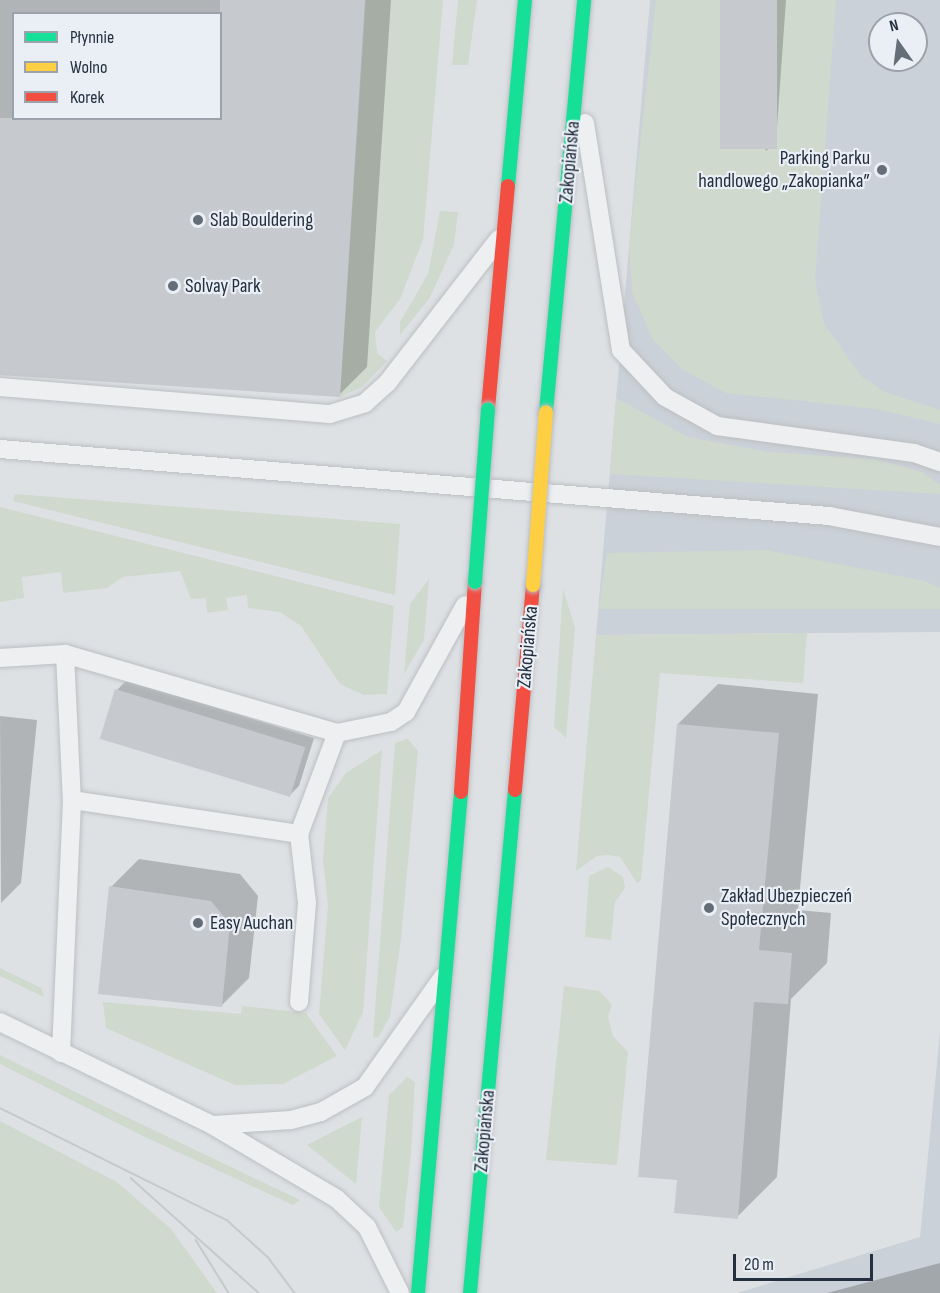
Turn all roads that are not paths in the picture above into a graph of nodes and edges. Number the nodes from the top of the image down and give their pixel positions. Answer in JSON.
{"nodes":[{"id":1,"x":525,"y":0,"type":"edge"},
{"id":2,"x":584,"y":0,"type":"edge"},
{"id":3,"x":579,"y":66,"type":"junction"},
{"id":4,"x":504,"y":232,"type":"junction"},
{"id":5,"x":0,"y":387,"type":"edge"},
{"id":6,"x":0,"y":450,"type":"edge"},
{"id":7,"x":940,"y":462,"type":"edge"},
{"id":8,"x":939,"y":537,"type":"edge"},
{"id":9,"x":476,"y":582,"type":"junction"},
{"id":10,"x":65,"y":654,"type":"junction"},
{"id":11,"x":0,"y":658,"type":"edge"},
{"id":12,"x":337,"y":734,"type":"junction"},
{"id":13,"x":72,"y":800,"type":"junction"},
{"id":14,"x":299,"y":834,"type":"junction"},
{"id":15,"x":449,"y":969,"type":"junction"},
{"id":16,"x":299,"y":1002,"type":"dead end"},
{"id":17,"x":0,"y":1022,"type":"edge"},
{"id":18,"x":61,"y":1053,"type":"junction"},
{"id":19,"x":212,"y":1125,"type":"junction"},
{"id":20,"x":400,"y":1293,"type":"edge"},
{"id":21,"x":418,"y":1293,"type":"edge"},
{"id":22,"x":470,"y":1293,"type":"edge"}],
"edges":[{"from":1,"to":4,"type":"main road"},
{"from":2,"to":3,"type":"main road","name":"Zakopiańska"},
{"from":3,"to":7,"type":"lane"},
{"from":3,"to":22,"type":"main road","name":"Zakopiańska","bridge":true},
{"from":4,"to":5,"type":"lane"},
{"from":4,"to":9,"type":"main road","bridge":true},
{"from":6,"to":8,"type":"lane"},
{"from":9,"to":12,"type":"lane"},
{"from":9,"to":15,"type":"main road"},
{"from":10,"to":11,"type":"lane"},
{"from":10,"to":12,"type":"lane"},
{"from":10,"to":13,"type":"lane"},
{"from":12,"to":14,"type":"lane"},
{"from":13,"to":14,"type":"lane"},
{"from":13,"to":18,"type":"lane"},
{"from":14,"to":16,"type":"lane"},
{"from":15,"to":19,"type":"lane"},
{"from":15,"to":21,"type":"main road"},
{"from":17,"to":18,"type":"lane"},
{"from":18,"to":19,"type":"lane"},
{"from":19,"to":20,"type":"lane"}]}
